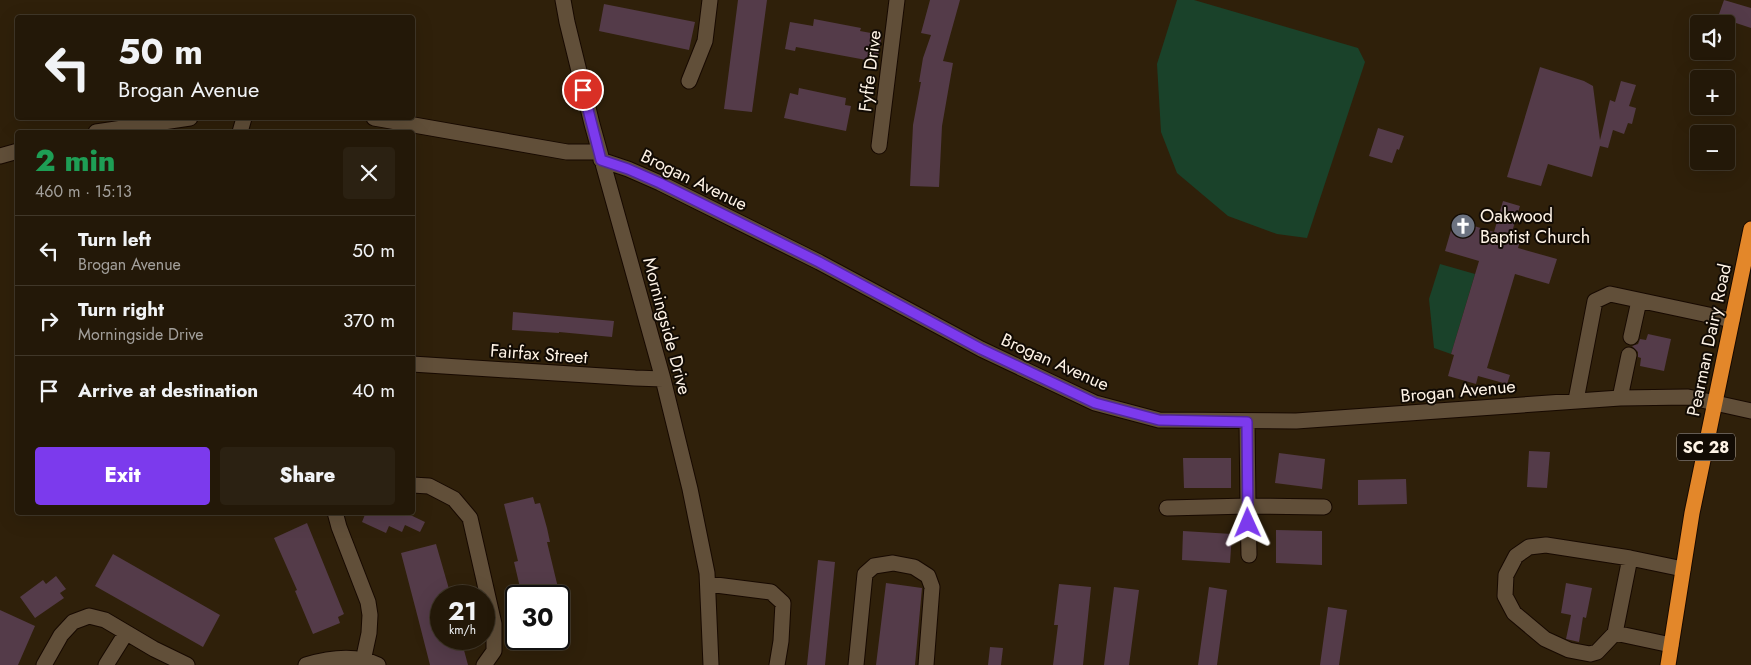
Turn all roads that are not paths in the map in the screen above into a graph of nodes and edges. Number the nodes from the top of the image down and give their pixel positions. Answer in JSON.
{"nodes":[{"id":1,"x":563,"y":0,"type":"edge"},
{"id":2,"x":710,"y":0,"type":"edge"},
{"id":3,"x":897,"y":0,"type":"edge"},
{"id":4,"x":689,"y":81,"type":"dead end"},
{"id":5,"x":177,"y":120,"type":"edge"},
{"id":6,"x":385,"y":120,"type":"edge"},
{"id":7,"x":109,"y":130,"type":"edge"},
{"id":8,"x":879,"y":146,"type":"dead end"},
{"id":9,"x":15,"y":152,"type":"edge"},
{"id":10,"x":0,"y":156,"type":"edge"},
{"id":11,"x":600,"y":156,"type":"junction"},
{"id":12,"x":1751,"y":229,"type":"edge"},
{"id":13,"x":1639,"y":300,"type":"junction"},
{"id":14,"x":1732,"y":320,"type":"junction"},
{"id":15,"x":1632,"y":337,"type":"dead end"},
{"id":16,"x":1628,"y":355,"type":"dead end"},
{"id":17,"x":415,"y":364,"type":"edge"},
{"id":18,"x":663,"y":379,"type":"junction"},
{"id":19,"x":1620,"y":398,"type":"junction"},
{"id":20,"x":1576,"y":400,"type":"junction"},
{"id":21,"x":1716,"y":404,"type":"junction"},
{"id":22,"x":1751,"y":411,"type":"edge"},
{"id":23,"x":1247,"y":422,"type":"junction"},
{"id":24,"x":415,"y":485,"type":"edge"},
{"id":25,"x":1248,"y":506,"type":"junction"},
{"id":26,"x":1324,"y":506,"type":"dead end"},
{"id":27,"x":1167,"y":508,"type":"dead end"},
{"id":28,"x":336,"y":515,"type":"edge"},
{"id":29,"x":1249,"y":555,"type":"dead end"},
{"id":30,"x":1630,"y":558,"type":"junction"},
{"id":31,"x":1683,"y":568,"type":"junction"},
{"id":32,"x":708,"y":584,"type":"junction"},
{"id":33,"x":126,"y":633,"type":"junction"},
{"id":34,"x":1615,"y":633,"type":"junction"},
{"id":35,"x":1671,"y":645,"type":"junction"},
{"id":36,"x":363,"y":661,"type":"junction"},
{"id":37,"x":44,"y":665,"type":"edge"},
{"id":38,"x":106,"y":665,"type":"edge"},
{"id":39,"x":187,"y":665,"type":"edge"},
{"id":40,"x":306,"y":665,"type":"edge"},
{"id":41,"x":378,"y":665,"type":"edge"},
{"id":42,"x":484,"y":665,"type":"edge"},
{"id":43,"x":711,"y":665,"type":"edge"},
{"id":44,"x":777,"y":665,"type":"edge"},
{"id":45,"x":856,"y":665,"type":"edge"},
{"id":46,"x":926,"y":665,"type":"edge"},
{"id":47,"x":1668,"y":665,"type":"edge"}],
"edges":[{"from":1,"to":11,"type":"street","name":"Morningside Drive"},
{"from":2,"to":4,"type":"street"},
{"from":3,"to":8,"type":"street","name":"Fyffe Drive"},
{"from":5,"to":7,"type":"street"},
{"from":6,"to":11,"type":"street","name":"Brogan Avenue"},
{"from":9,"to":10,"type":"street"},
{"from":11,"to":18,"type":"street","name":"Morningside Drive"},
{"from":11,"to":23,"type":"street","name":"Brogan Avenue"},
{"from":12,"to":14,"type":"highway","name":"Pearman Dairy Road","number":"SC 28"},
{"from":13,"to":14,"type":"street"},
{"from":13,"to":15,"type":"street"},
{"from":13,"to":20,"type":"street"},
{"from":14,"to":21,"type":"highway","name":"Pearman Dairy Road","number":"SC 28"},
{"from":16,"to":19,"type":"street"},
{"from":17,"to":18,"type":"street","name":"Fairfax Street"},
{"from":18,"to":32,"type":"street","name":"Morningside Drive"},
{"from":19,"to":20,"type":"street","name":"Brogan Avenue"},
{"from":19,"to":21,"type":"street","name":"Brogan Avenue"},
{"from":20,"to":23,"type":"street","name":"Brogan Avenue"},
{"from":21,"to":22,"type":"street","name":"Brogan Avenue"},
{"from":21,"to":31,"type":"highway","name":"Pearman Dairy Road","number":"SC 28"},
{"from":23,"to":25,"type":"street"},
{"from":24,"to":42,"type":"street"},
{"from":25,"to":26,"type":"street"},
{"from":25,"to":27,"type":"street"},
{"from":25,"to":29,"type":"street"},
{"from":28,"to":36,"type":"street"},
{"from":30,"to":31,"type":"street"},
{"from":30,"to":34,"type":"street"},
{"from":30,"to":34,"type":"street"},
{"from":31,"to":35,"type":"highway","name":"Pearman Dairy Road","number":"SC 28"},
{"from":32,"to":43,"type":"street","name":"Morningside Drive"},
{"from":32,"to":44,"type":"street"},
{"from":33,"to":37,"type":"street"},
{"from":33,"to":38,"type":"street"},
{"from":33,"to":39,"type":"street"},
{"from":34,"to":35,"type":"street"},
{"from":35,"to":47,"type":"highway","name":"Pearman Dairy Road","number":"SC 28"},
{"from":36,"to":40,"type":"street"},
{"from":36,"to":41,"type":"street"},
{"from":45,"to":46,"type":"street"}]}
